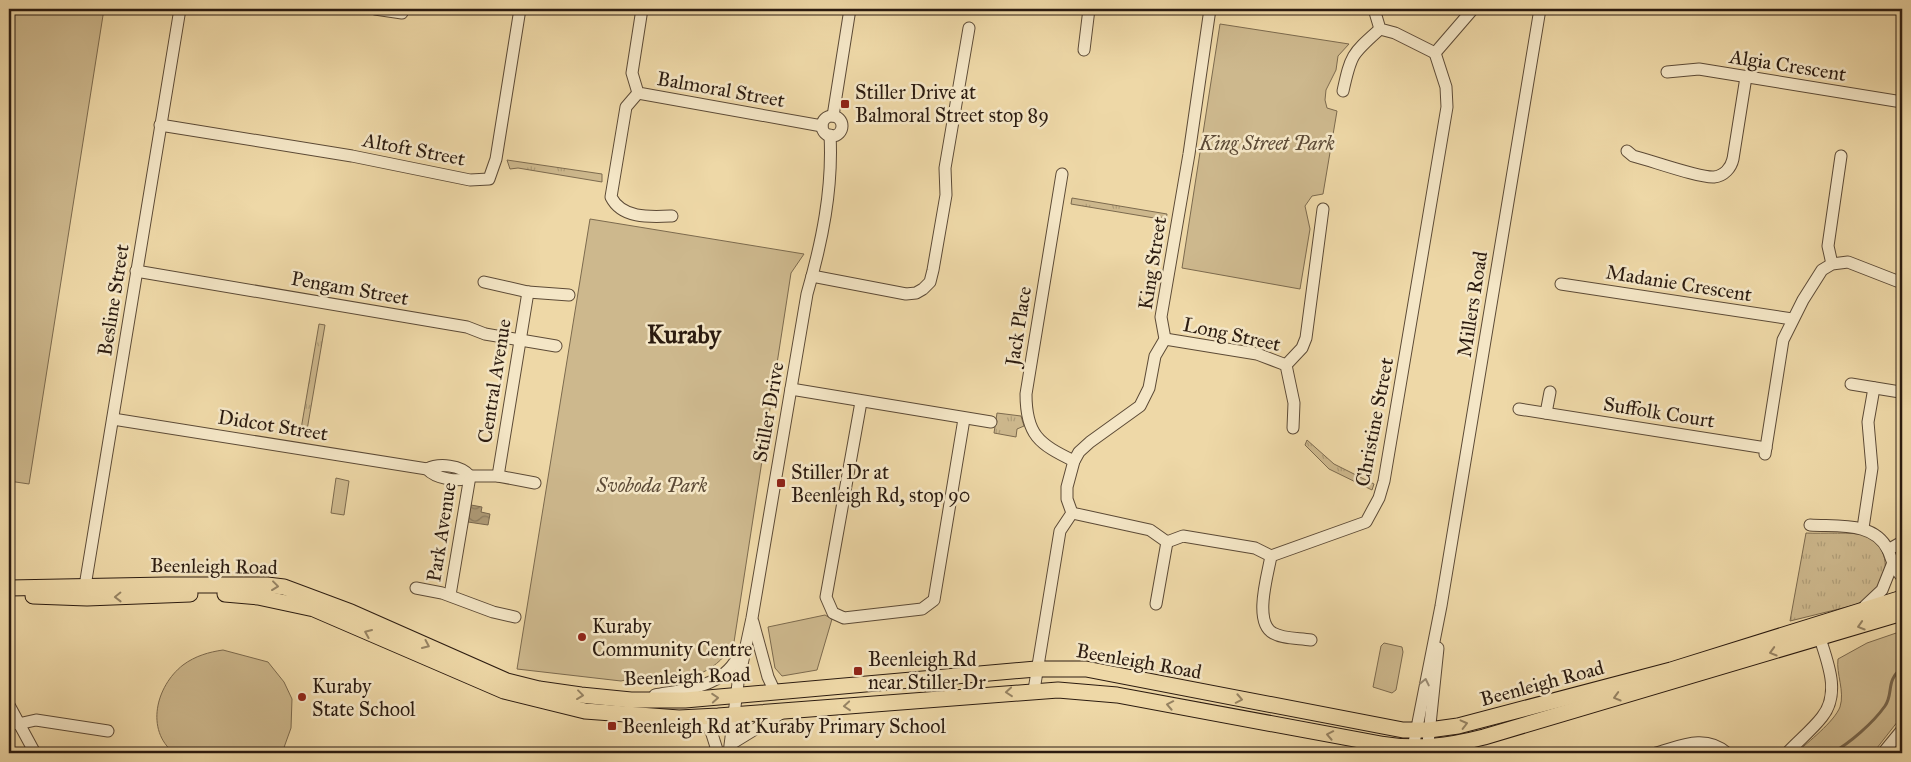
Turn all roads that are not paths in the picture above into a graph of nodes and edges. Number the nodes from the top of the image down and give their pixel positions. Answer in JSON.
{"nodes":[{"id":1,"x":180,"y":9,"type":"edge"},
{"id":2,"x":375,"y":9,"type":"edge"},
{"id":3,"x":520,"y":9,"type":"edge"},
{"id":4,"x":642,"y":9,"type":"edge"},
{"id":5,"x":850,"y":9,"type":"edge"},
{"id":6,"x":1089,"y":9,"type":"edge"},
{"id":7,"x":1210,"y":9,"type":"edge"},
{"id":8,"x":1374,"y":9,"type":"edge"},
{"id":9,"x":1473,"y":9,"type":"edge"},
{"id":10,"x":1540,"y":9,"type":"edge"},
{"id":11,"x":402,"y":13,"type":"dead end"},
{"id":12,"x":969,"y":28,"type":"dead end"},
{"id":13,"x":1380,"y":29,"type":"junction"},
{"id":14,"x":1084,"y":50,"type":"dead end"},
{"id":15,"x":1435,"y":53,"type":"junction"},
{"id":16,"x":1667,"y":72,"type":"dead end"},
{"id":17,"x":1746,"y":77,"type":"junction"},
{"id":18,"x":1343,"y":91,"type":"dead end"},
{"id":19,"x":638,"y":93,"type":"junction"},
{"id":20,"x":1902,"y":102,"type":"edge"},
{"id":21,"x":833,"y":116,"type":"junction"},
{"id":22,"x":160,"y":125,"type":"junction"},
{"id":23,"x":826,"y":131,"type":"junction"},
{"id":24,"x":1627,"y":151,"type":"dead end"},
{"id":25,"x":1842,"y":156,"type":"dead end"},
{"id":26,"x":1062,"y":174,"type":"dead end"},
{"id":27,"x":1322,"y":209,"type":"dead end"},
{"id":28,"x":672,"y":216,"type":"dead end"},
{"id":29,"x":1832,"y":264,"type":"junction"},
{"id":30,"x":136,"y":271,"type":"junction"},
{"id":31,"x":812,"y":276,"type":"junction"},
{"id":32,"x":484,"y":282,"type":"dead end"},
{"id":33,"x":1902,"y":283,"type":"edge"},
{"id":34,"x":1561,"y":284,"type":"dead end"},
{"id":35,"x":528,"y":292,"type":"junction"},
{"id":36,"x":569,"y":295,"type":"dead end"},
{"id":37,"x":1792,"y":319,"type":"junction"},
{"id":38,"x":1165,"y":339,"type":"junction"},
{"id":39,"x":520,"y":340,"type":"junction"},
{"id":40,"x":556,"y":346,"type":"dead end"},
{"id":41,"x":1286,"y":365,"type":"junction"},
{"id":42,"x":1851,"y":384,"type":"dead end"},
{"id":43,"x":1874,"y":388,"type":"junction"},
{"id":44,"x":791,"y":389,"type":"junction"},
{"id":45,"x":1550,"y":392,"type":"dead end"},
{"id":46,"x":1900,"y":392,"type":"dead end"},
{"id":47,"x":861,"y":402,"type":"junction"},
{"id":48,"x":1519,"y":409,"type":"dead end"},
{"id":49,"x":1546,"y":414,"type":"junction"},
{"id":50,"x":113,"y":419,"type":"junction"},
{"id":51,"x":964,"y":419,"type":"junction"},
{"id":52,"x":991,"y":422,"type":"dead end"},
{"id":53,"x":1292,"y":428,"type":"dead end"},
{"id":54,"x":1074,"y":461,"type":"junction"},
{"id":55,"x":470,"y":476,"type":"junction"},
{"id":56,"x":498,"y":476,"type":"junction"},
{"id":57,"x":535,"y":483,"type":"dead end"},
{"id":58,"x":1072,"y":513,"type":"junction"},
{"id":59,"x":1810,"y":525,"type":"dead end"},
{"id":60,"x":1863,"y":528,"type":"junction"},
{"id":61,"x":1167,"y":542,"type":"junction"},
{"id":62,"x":1902,"y":542,"type":"edge"},
{"id":63,"x":1888,"y":550,"type":"junction"},
{"id":64,"x":1271,"y":556,"type":"junction"},
{"id":65,"x":1892,"y":565,"type":"junction"},
{"id":66,"x":1902,"y":577,"type":"edge"},
{"id":67,"x":416,"y":588,"type":"dead end"},
{"id":68,"x":12,"y":589,"type":"edge"},
{"id":69,"x":87,"y":592,"type":"junction"},
{"id":70,"x":450,"y":595,"type":"junction"},
{"id":71,"x":1902,"y":598,"type":"edge"},
{"id":72,"x":1156,"y":604,"type":"dead end"},
{"id":73,"x":1857,"y":611,"type":"junction"},
{"id":74,"x":1902,"y":613,"type":"edge"},
{"id":75,"x":515,"y":617,"type":"dead end"},
{"id":76,"x":752,"y":618,"type":"junction"},
{"id":77,"x":749,"y":631,"type":"junction"},
{"id":78,"x":1818,"y":631,"type":"junction"},
{"id":79,"x":1311,"y":640,"type":"dead end"},
{"id":80,"x":1036,"y":669,"type":"junction"},
{"id":81,"x":1034,"y":690,"type":"junction"},
{"id":82,"x":775,"y":692,"type":"junction"},
{"id":83,"x":736,"y":696,"type":"junction"},
{"id":84,"x":631,"y":700,"type":"junction"},
{"id":85,"x":9,"y":705,"type":"edge"},
{"id":86,"x":784,"y":711,"type":"junction"},
{"id":87,"x":734,"y":716,"type":"junction"},
{"id":88,"x":699,"y":717,"type":"junction"},
{"id":89,"x":18,"y":724,"type":"junction"},
{"id":90,"x":1422,"y":730,"type":"junction"},
{"id":91,"x":1902,"y":730,"type":"edge"},
{"id":92,"x":108,"y":731,"type":"dead end"},
{"id":93,"x":730,"y":748,"type":"edge"},
{"id":94,"x":1385,"y":749,"type":"edge"},
{"id":95,"x":1420,"y":750,"type":"edge"},
{"id":96,"x":35,"y":753,"type":"edge"},
{"id":97,"x":718,"y":753,"type":"edge"},
{"id":98,"x":1656,"y":753,"type":"edge"},
{"id":99,"x":1727,"y":753,"type":"edge"},
{"id":100,"x":1786,"y":753,"type":"edge"},
{"id":101,"x":1883,"y":753,"type":"edge"}],
"edges":[{"from":1,"to":22,"type":"street","name":"Besline Street"},
{"from":2,"to":11,"type":"street"},
{"from":3,"to":22,"type":"street","name":"Altoft Street"},
{"from":4,"to":19,"type":"street","name":"Balmoral Street"},
{"from":5,"to":21,"type":"street"},
{"from":6,"to":14,"type":"street"},
{"from":7,"to":38,"type":"street","name":"King Street"},
{"from":8,"to":13,"type":"street"},
{"from":9,"to":15,"type":"street"},
{"from":10,"to":90,"type":"street","name":"Millers Road"},
{"from":12,"to":31,"type":"street"},
{"from":13,"to":15,"type":"street"},
{"from":13,"to":18,"type":"street"},
{"from":15,"to":64,"type":"street","name":"Christine Street"},
{"from":16,"to":17,"type":"street","name":"Algia Crescent"},
{"from":17,"to":20,"type":"street","name":"Algia Crescent"},
{"from":17,"to":24,"type":"street"},
{"from":19,"to":23,"type":"street","name":"Balmoral Street"},
{"from":19,"to":28,"type":"street"},
{"from":21,"to":23,"type":"street"},
{"from":21,"to":23,"type":"street"},
{"from":22,"to":30,"type":"street","name":"Besline Street"},
{"from":23,"to":31,"type":"street","name":"Stiller Drive"},
{"from":25,"to":29,"type":"street"},
{"from":26,"to":54,"type":"street","name":"Jack Place"},
{"from":27,"to":41,"type":"street"},
{"from":29,"to":33,"type":"street"},
{"from":29,"to":37,"type":"street"},
{"from":30,"to":39,"type":"street","name":"Pengam Street"},
{"from":30,"to":50,"type":"street","name":"Besline Street"},
{"from":31,"to":44,"type":"street","name":"Stiller Drive"},
{"from":32,"to":35,"type":"street"},
{"from":34,"to":37,"type":"street","name":"Madanie Crescent"},
{"from":35,"to":36,"type":"street"},
{"from":35,"to":39,"type":"street","name":"Central Avenue"},
{"from":37,"to":49,"type":"street","name":"Suffolk Court"},
{"from":38,"to":41,"type":"street","name":"Long Street"},
{"from":38,"to":54,"type":"street","name":"King Street"},
{"from":39,"to":40,"type":"street","name":"Pengam Street"},
{"from":39,"to":56,"type":"street","name":"Central Avenue"},
{"from":41,"to":53,"type":"street","name":"Long Street"},
{"from":42,"to":43,"type":"street"},
{"from":43,"to":46,"type":"street"},
{"from":43,"to":60,"type":"street"},
{"from":44,"to":47,"type":"street"},
{"from":44,"to":76,"type":"street","name":"Stiller Drive"},
{"from":45,"to":49,"type":"street"},
{"from":47,"to":51,"type":"street"},
{"from":47,"to":51,"type":"street"},
{"from":48,"to":49,"type":"street","name":"Suffolk Court"},
{"from":50,"to":55,"type":"street","name":"Didcot Street"},
{"from":50,"to":69,"type":"street","name":"Besline Street"},
{"from":51,"to":52,"type":"street"},
{"from":54,"to":58,"type":"street","name":"King Street"},
{"from":55,"to":56,"type":"street","name":"Didcot Street"},
{"from":55,"to":70,"type":"street","name":"Park Avenue"},
{"from":56,"to":57,"type":"street","name":"Didcot Street"},
{"from":58,"to":61,"type":"street"},
{"from":58,"to":80,"type":"street"},
{"from":59,"to":60,"type":"street"},
{"from":60,"to":63,"type":"street"},
{"from":61,"to":64,"type":"street"},
{"from":61,"to":72,"type":"street"},
{"from":62,"to":63,"type":"street"},
{"from":63,"to":65,"type":"street"},
{"from":64,"to":79,"type":"street"},
{"from":65,"to":66,"type":"street"},
{"from":65,"to":73,"type":"street"},
{"from":67,"to":70,"type":"street","name":"Park Avenue"},
{"from":68,"to":69,"type":"main road","name":"Beenleigh Road"},
{"from":69,"to":84,"type":"main road","name":"Beenleigh Road","one_way":true},
{"from":88,"to":69,"type":"main road","name":"Beenleigh Road","one_way":true},
{"from":70,"to":75,"type":"street","name":"Park Avenue"},
{"from":71,"to":73,"type":"main road","name":"Beenleigh Road"},
{"from":73,"to":78,"type":"main road","name":"Beenleigh Road"},
{"from":74,"to":78,"type":"main road","name":"Beenleigh Road","one_way":true},
{"from":76,"to":77,"type":"street","name":"Stiller Drive"},
{"from":76,"to":82,"type":"street"},
{"from":77,"to":83,"type":"street","name":"Stiller Drive"},
{"from":77,"to":84,"type":"street"},
{"from":90,"to":78,"type":"main road","name":"Beenleigh Road","one_way":true},
{"from":78,"to":95,"type":"main road","name":"Beenleigh Road","one_way":true},
{"from":78,"to":100,"type":"street"},
{"from":80,"to":81,"type":"street"},
{"from":80,"to":82,"type":"main road","name":"Beenleigh Road"},
{"from":80,"to":90,"type":"main road","name":"Beenleigh Road","one_way":true},
{"from":81,"to":86,"type":"main road","name":"Beenleigh Road","one_way":true},
{"from":94,"to":81,"type":"main road","name":"Beenleigh Road","one_way":true},
{"from":82,"to":83,"type":"main road","name":"Beenleigh Road"},
{"from":84,"to":83,"type":"main road","name":"Beenleigh Road","one_way":true},
{"from":83,"to":87,"type":"street","name":"Stiller Drive"},
{"from":85,"to":89,"type":"street"},
{"from":86,"to":87,"type":"main road","name":"Beenleigh Road"},
{"from":86,"to":93,"type":"street"},
{"from":87,"to":88,"type":"main road","name":"Beenleigh Road"},
{"from":87,"to":93,"type":"street","name":"Stiller Drive"},
{"from":88,"to":97,"type":"street"},
{"from":89,"to":92,"type":"street"},
{"from":89,"to":96,"type":"street"},
{"from":90,"to":95,"type":"street","name":"Millers Road"},
{"from":91,"to":101,"type":"street"},
{"from":94,"to":95,"type":"main road","name":"Beenleigh Road"},
{"from":98,"to":99,"type":"street"}]}
